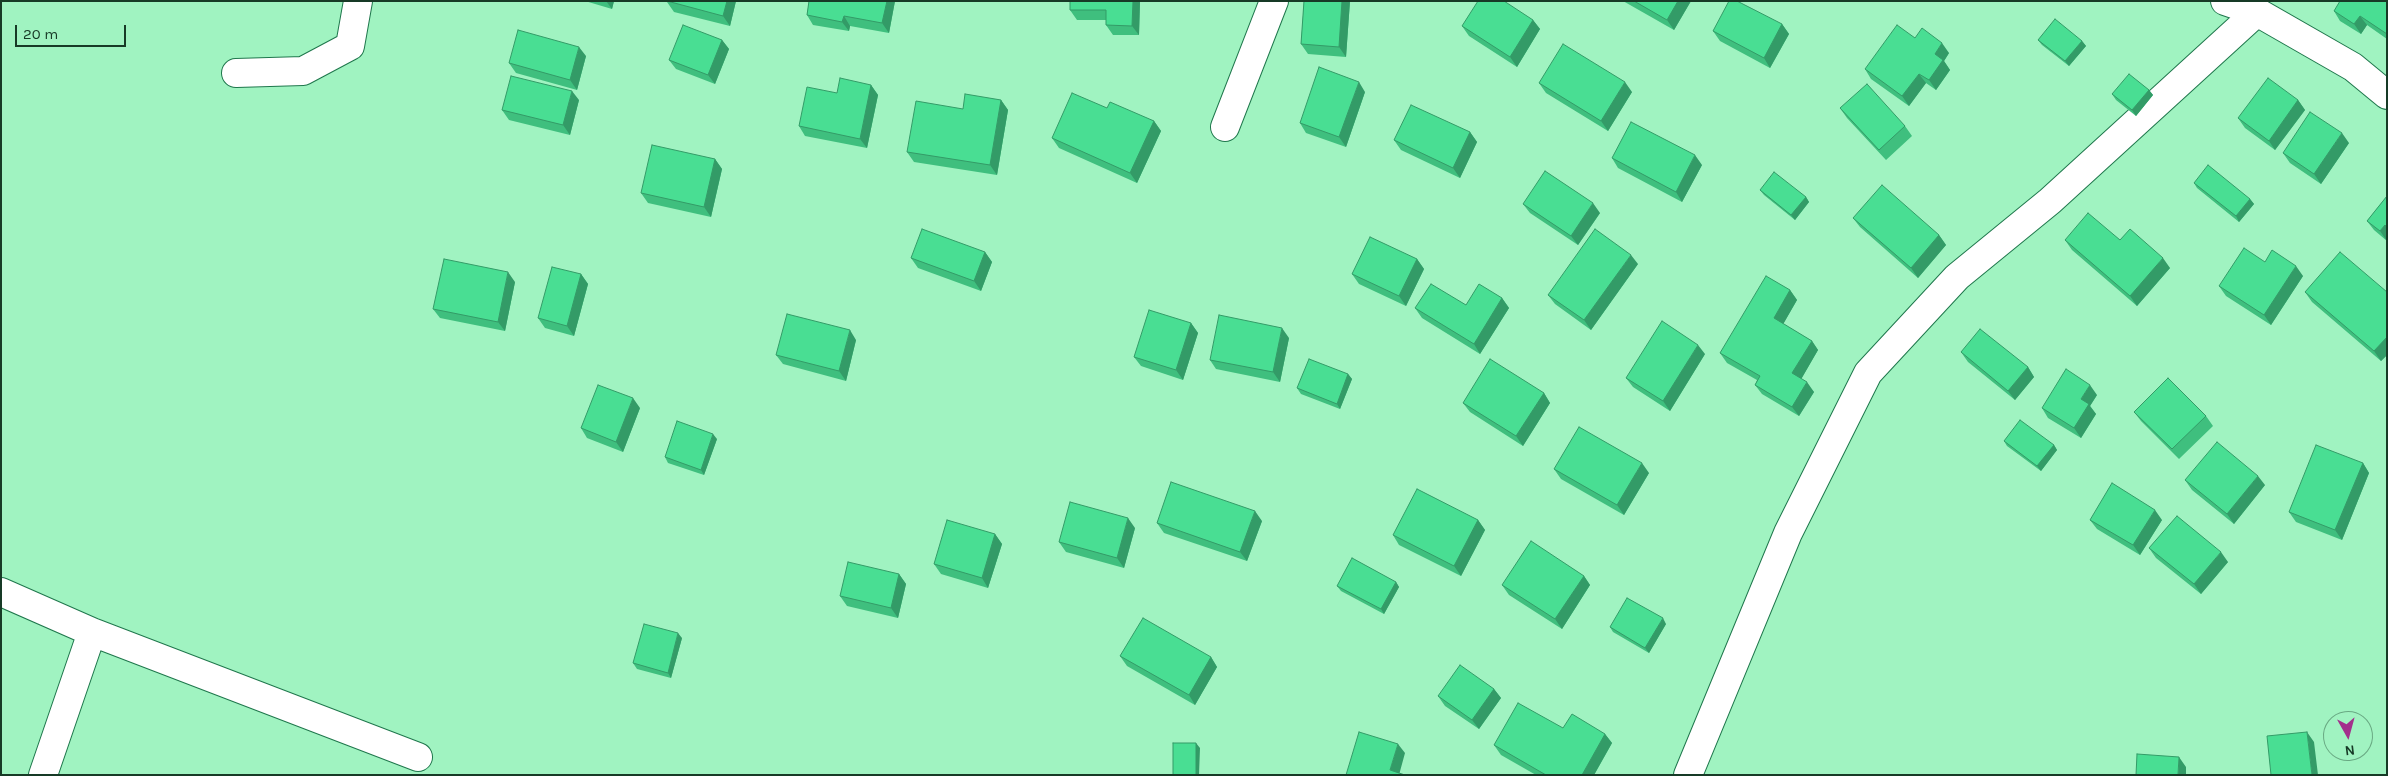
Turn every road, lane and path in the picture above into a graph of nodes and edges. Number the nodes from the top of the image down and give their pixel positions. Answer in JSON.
{"nodes":[{"id":1,"x":358,"y":1,"type":"edge"},
{"id":2,"x":1274,"y":1,"type":"edge"},
{"id":3,"x":2225,"y":1,"type":"edge"},
{"id":4,"x":2257,"y":12,"type":"junction"},
{"id":5,"x":236,"y":73,"type":"dead end"},
{"id":6,"x":2387,"y":95,"type":"edge"},
{"id":7,"x":1225,"y":127,"type":"dead end"},
{"id":8,"x":1,"y":592,"type":"edge"},
{"id":9,"x":92,"y":632,"type":"junction"},
{"id":10,"x":418,"y":757,"type":"dead end"},
{"id":11,"x":43,"y":775,"type":"edge"},
{"id":12,"x":1688,"y":775,"type":"edge"}],
"edges":[{"from":1,"to":5,"type":"street"},
{"from":2,"to":7,"type":"street"},
{"from":3,"to":4,"type":"street"},
{"from":4,"to":6,"type":"street"},
{"from":4,"to":12,"type":"street"},
{"from":8,"to":9,"type":"street"},
{"from":9,"to":10,"type":"street"},
{"from":9,"to":11,"type":"street"}]}
